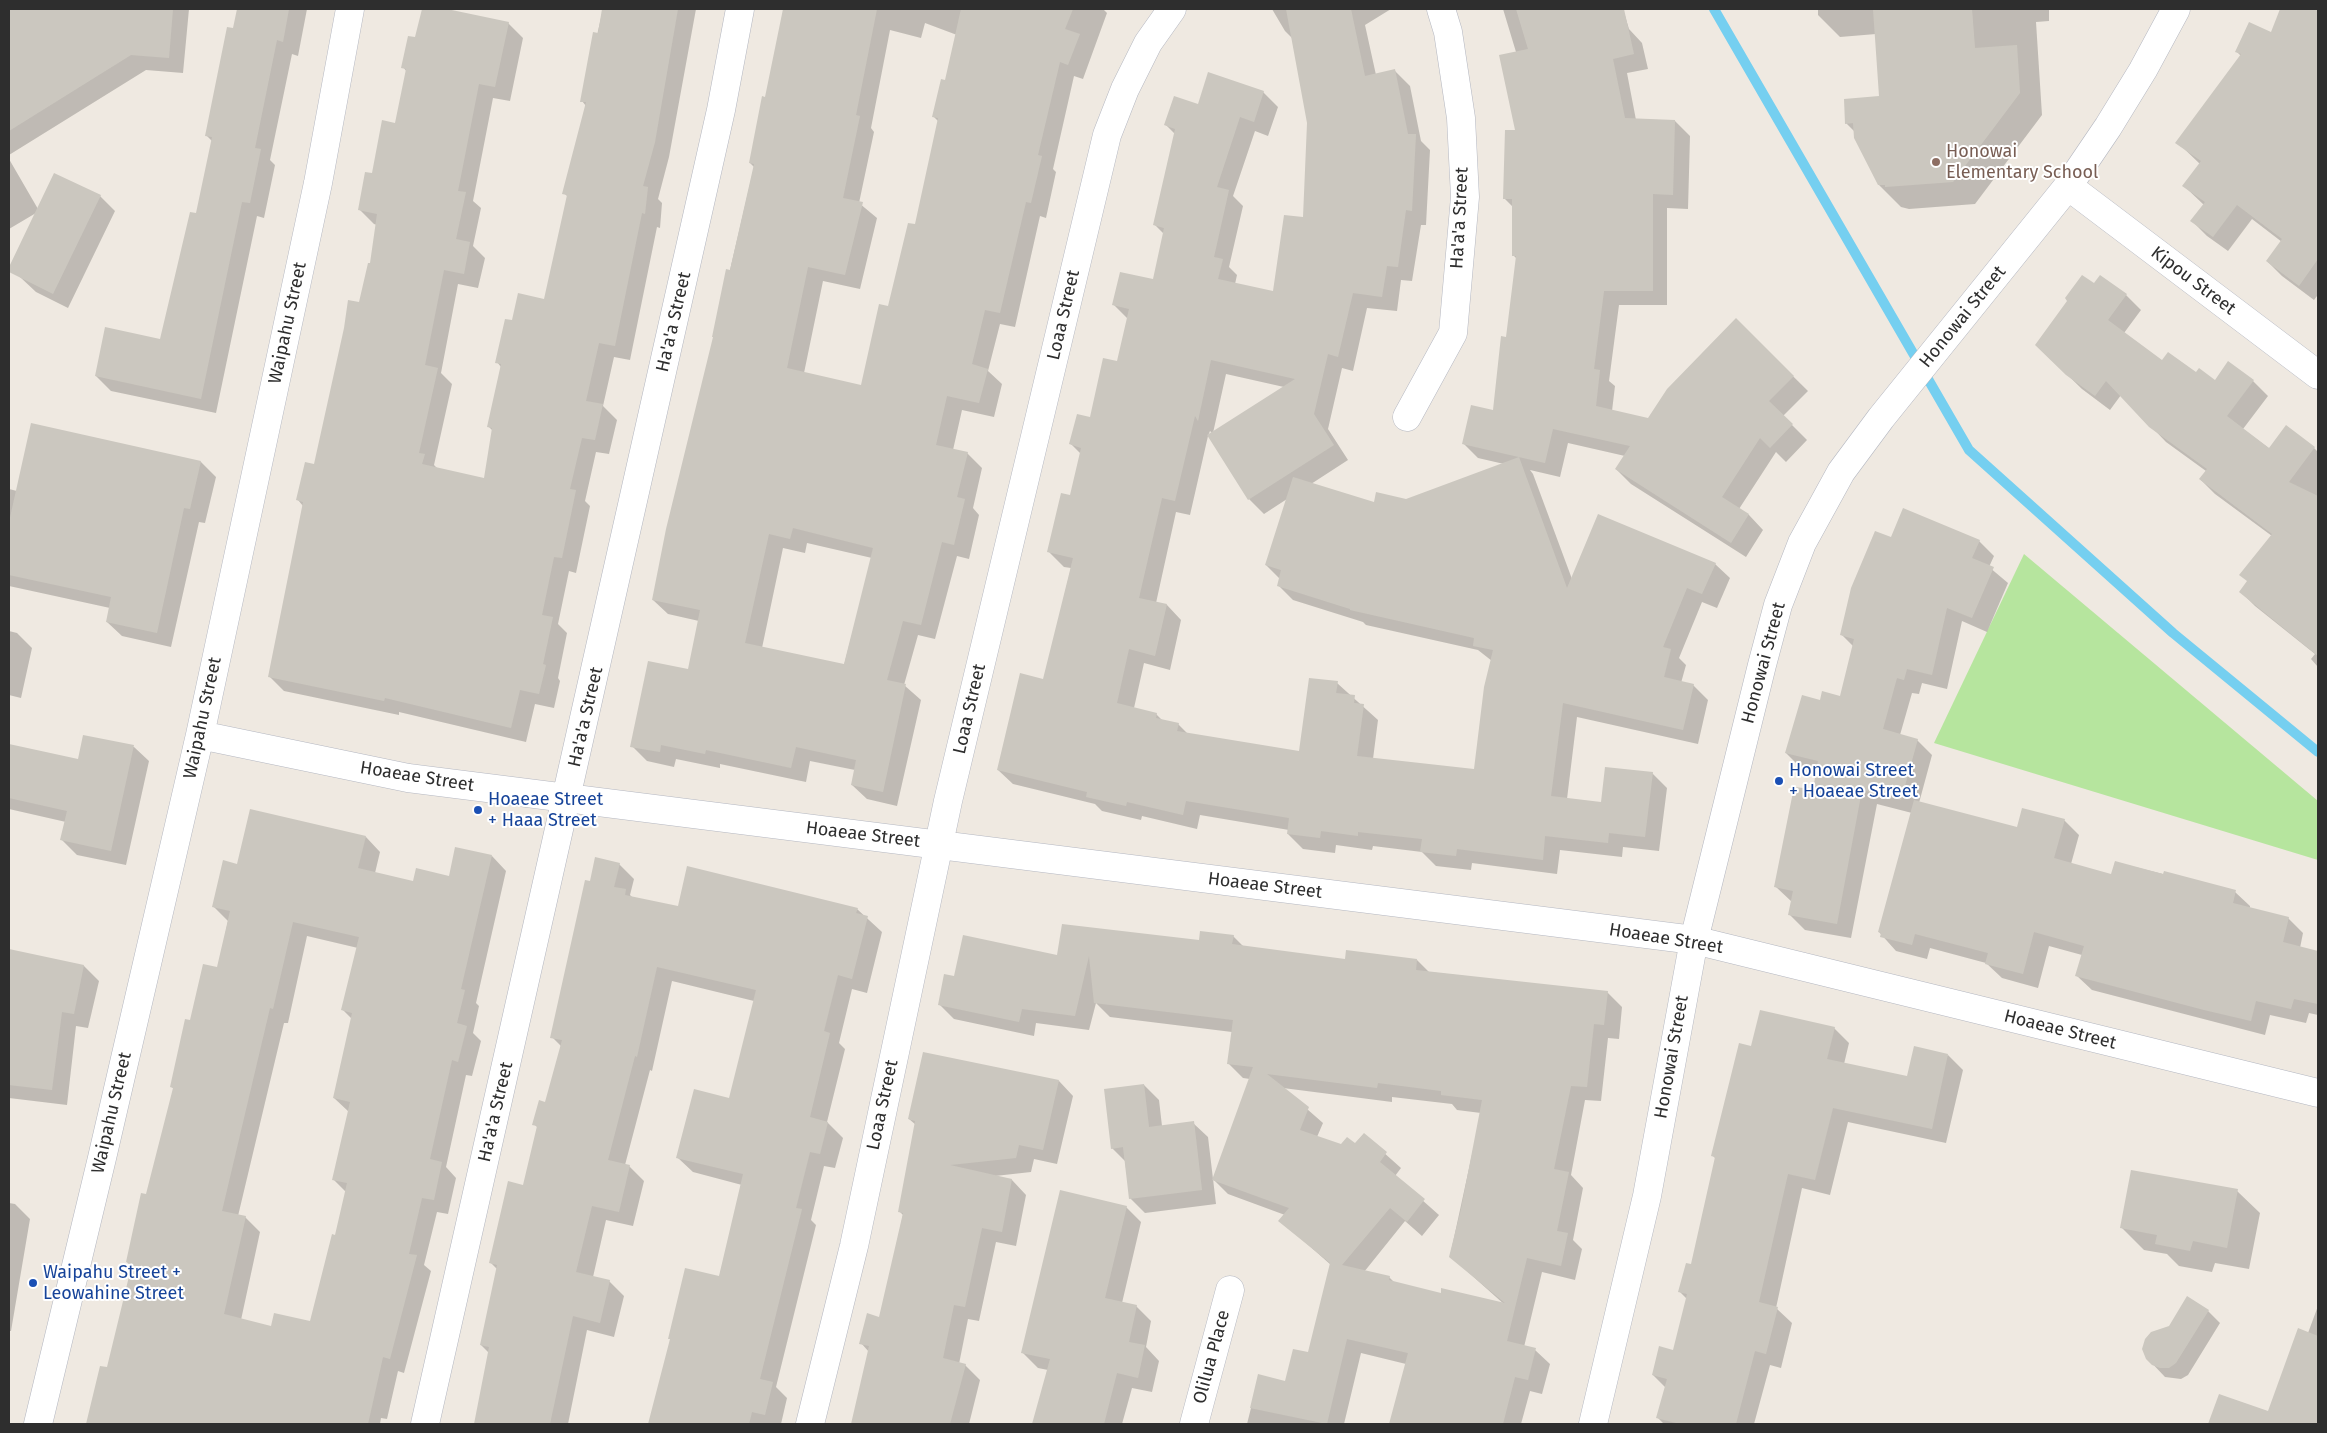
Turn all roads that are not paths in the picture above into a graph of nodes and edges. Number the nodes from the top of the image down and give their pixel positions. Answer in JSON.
{"nodes":[{"id":1,"x":350,"y":9,"type":"edge"},
{"id":2,"x":740,"y":9,"type":"edge"},
{"id":3,"x":1172,"y":9,"type":"edge"},
{"id":4,"x":1441,"y":9,"type":"edge"},
{"id":5,"x":2176,"y":9,"type":"edge"},
{"id":6,"x":2068,"y":186,"type":"junction"},
{"id":7,"x":2318,"y":374,"type":"edge"},
{"id":8,"x":1407,"y":417,"type":"dead end"},
{"id":9,"x":200,"y":735,"type":"junction"},
{"id":10,"x":568,"y":797,"type":"junction"},
{"id":11,"x":938,"y":844,"type":"junction"},
{"id":12,"x":1694,"y":940,"type":"junction"},
{"id":13,"x":2318,"y":1093,"type":"edge"},
{"id":14,"x":1230,"y":1290,"type":"dead end"},
{"id":15,"x":38,"y":1424,"type":"edge"},
{"id":16,"x":425,"y":1424,"type":"edge"},
{"id":17,"x":810,"y":1424,"type":"edge"},
{"id":18,"x":1194,"y":1424,"type":"edge"},
{"id":19,"x":1593,"y":1424,"type":"edge"}],
"edges":[{"from":1,"to":9,"type":"street","name":"Waipahu Street"},
{"from":2,"to":10,"type":"street","name":"Ha'a'a Street"},
{"from":3,"to":11,"type":"street","name":"Loaa Street"},
{"from":4,"to":8,"type":"street","name":"Ha'a'a Street"},
{"from":5,"to":6,"type":"street","name":"Honowai Street"},
{"from":6,"to":7,"type":"street","name":"Kipou Street"},
{"from":6,"to":12,"type":"street","name":"Honowai Street"},
{"from":9,"to":10,"type":"street","name":"Hoaeae Street"},
{"from":9,"to":15,"type":"street","name":"Waipahu Street"},
{"from":10,"to":11,"type":"street","name":"Hoaeae Street"},
{"from":10,"to":16,"type":"street","name":"Ha'a'a Street"},
{"from":11,"to":12,"type":"street","name":"Hoaeae Street"},
{"from":11,"to":17,"type":"street","name":"Loaa Street"},
{"from":12,"to":13,"type":"street","name":"Hoaeae Street"},
{"from":12,"to":19,"type":"street","name":"Honowai Street"},
{"from":14,"to":18,"type":"street","name":"Olilua Place"}]}
